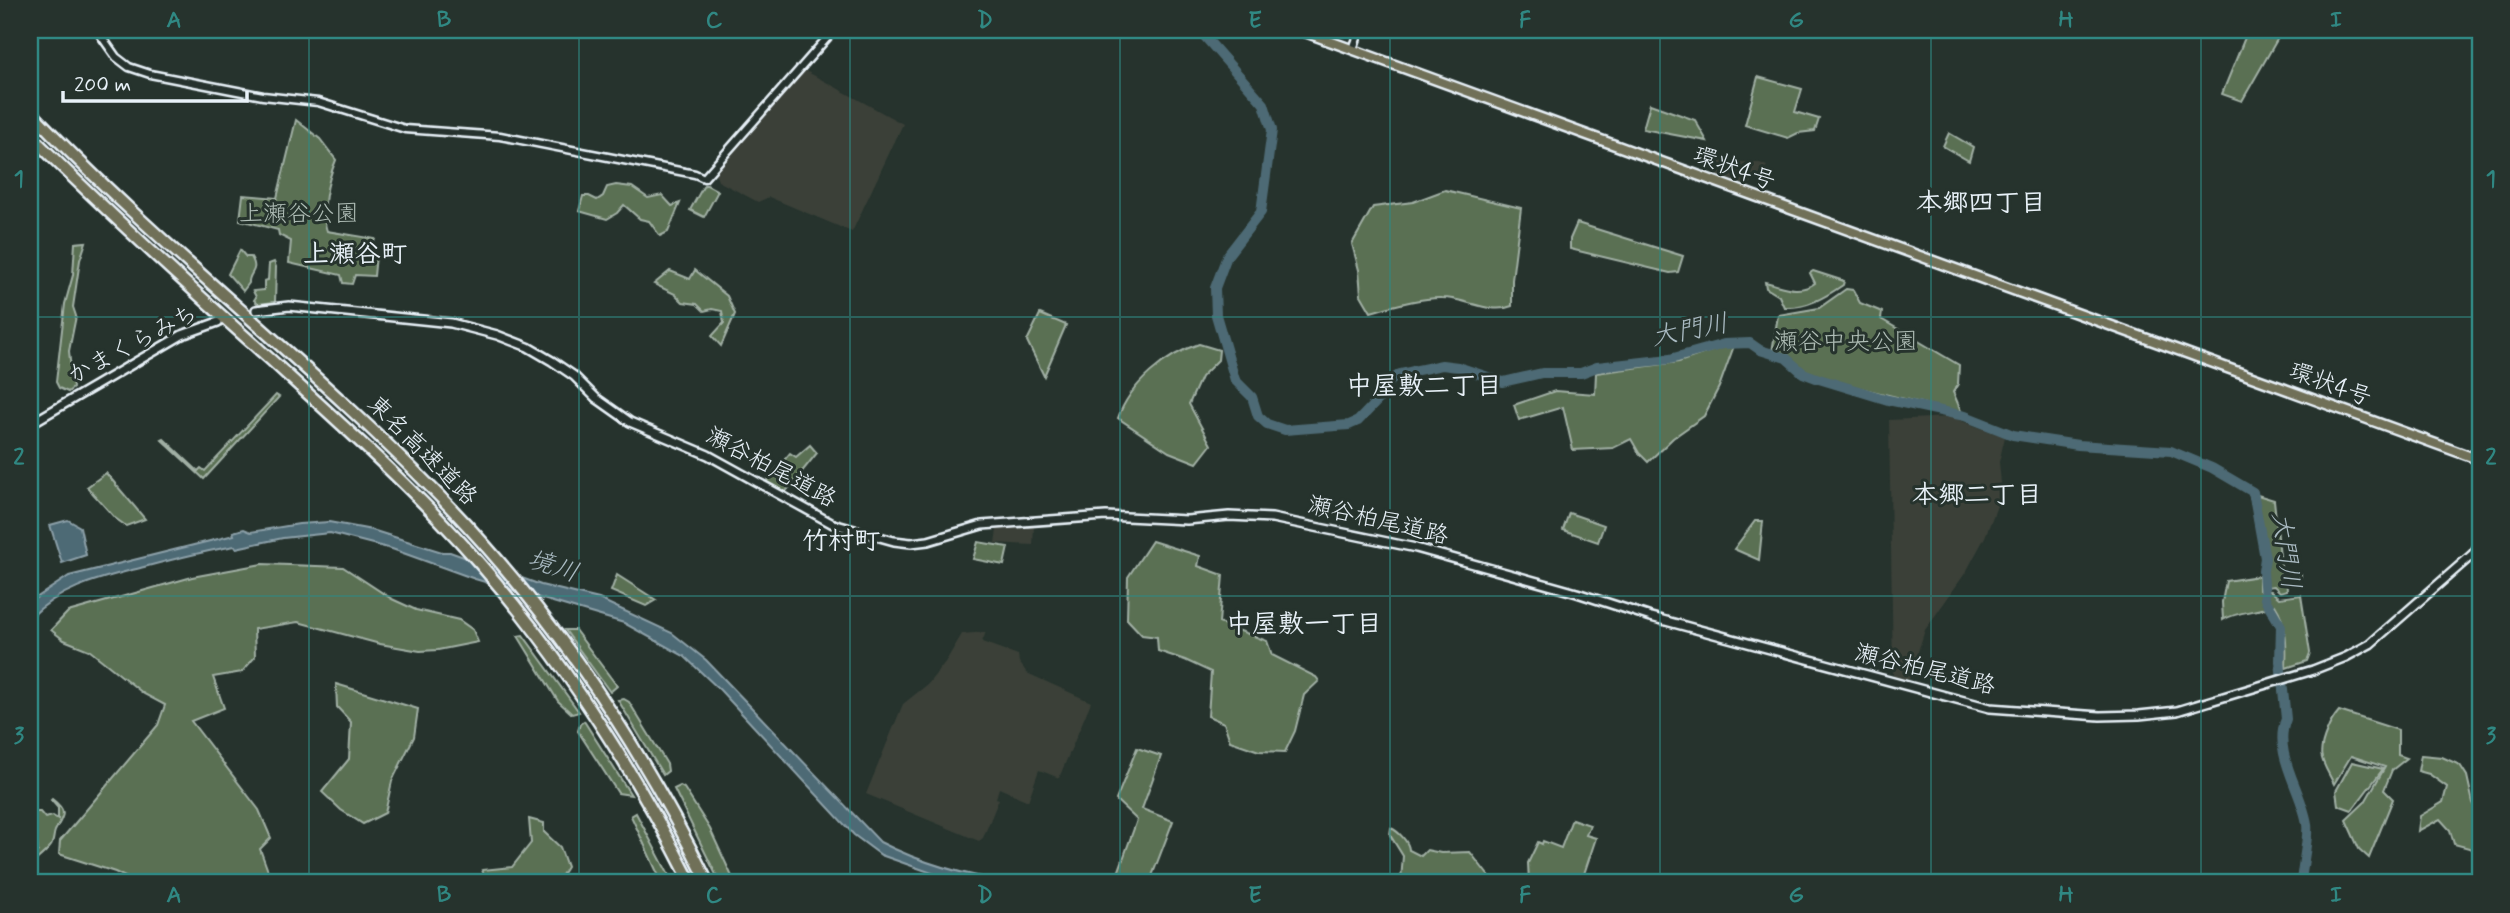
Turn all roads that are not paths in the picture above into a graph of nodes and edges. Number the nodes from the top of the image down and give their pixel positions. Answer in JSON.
{"nodes":[{"id":1,"x":96,"y":30,"type":"edge"},
{"id":2,"x":834,"y":30,"type":"edge"},
{"id":3,"x":1299,"y":30,"type":"edge"},
{"id":4,"x":1360,"y":30,"type":"edge"},
{"id":5,"x":1353,"y":49,"type":"junction"},
{"id":6,"x":30,"y":111,"type":"edge"},
{"id":7,"x":30,"y":135,"type":"edge"},
{"id":8,"x":256,"y":310,"type":"dead end"},
{"id":9,"x":218,"y":322,"type":"dead end"},
{"id":10,"x":30,"y":424,"type":"edge"},
{"id":11,"x":2480,"y":460,"type":"edge"},
{"id":12,"x":2480,"y":544,"type":"edge"},
{"id":13,"x":691,"y":883,"type":"edge"},
{"id":14,"x":708,"y":883,"type":"edge"}],
"edges":[{"from":1,"to":2,"type":"street"},
{"from":3,"to":5,"type":"main road","name":"環状4号"},
{"from":4,"to":5,"type":"street"},
{"from":5,"to":11,"type":"main road","name":"環状4号"},
{"from":6,"to":14,"type":"highway","name":"東名高速道路"},
{"from":7,"to":13,"type":"highway","name":"東名高速道路"},
{"from":8,"to":12,"type":"main road","name":"瀬谷柏尾道路"},
{"from":9,"to":10,"type":"main road","name":"かまくらみち"}]}
